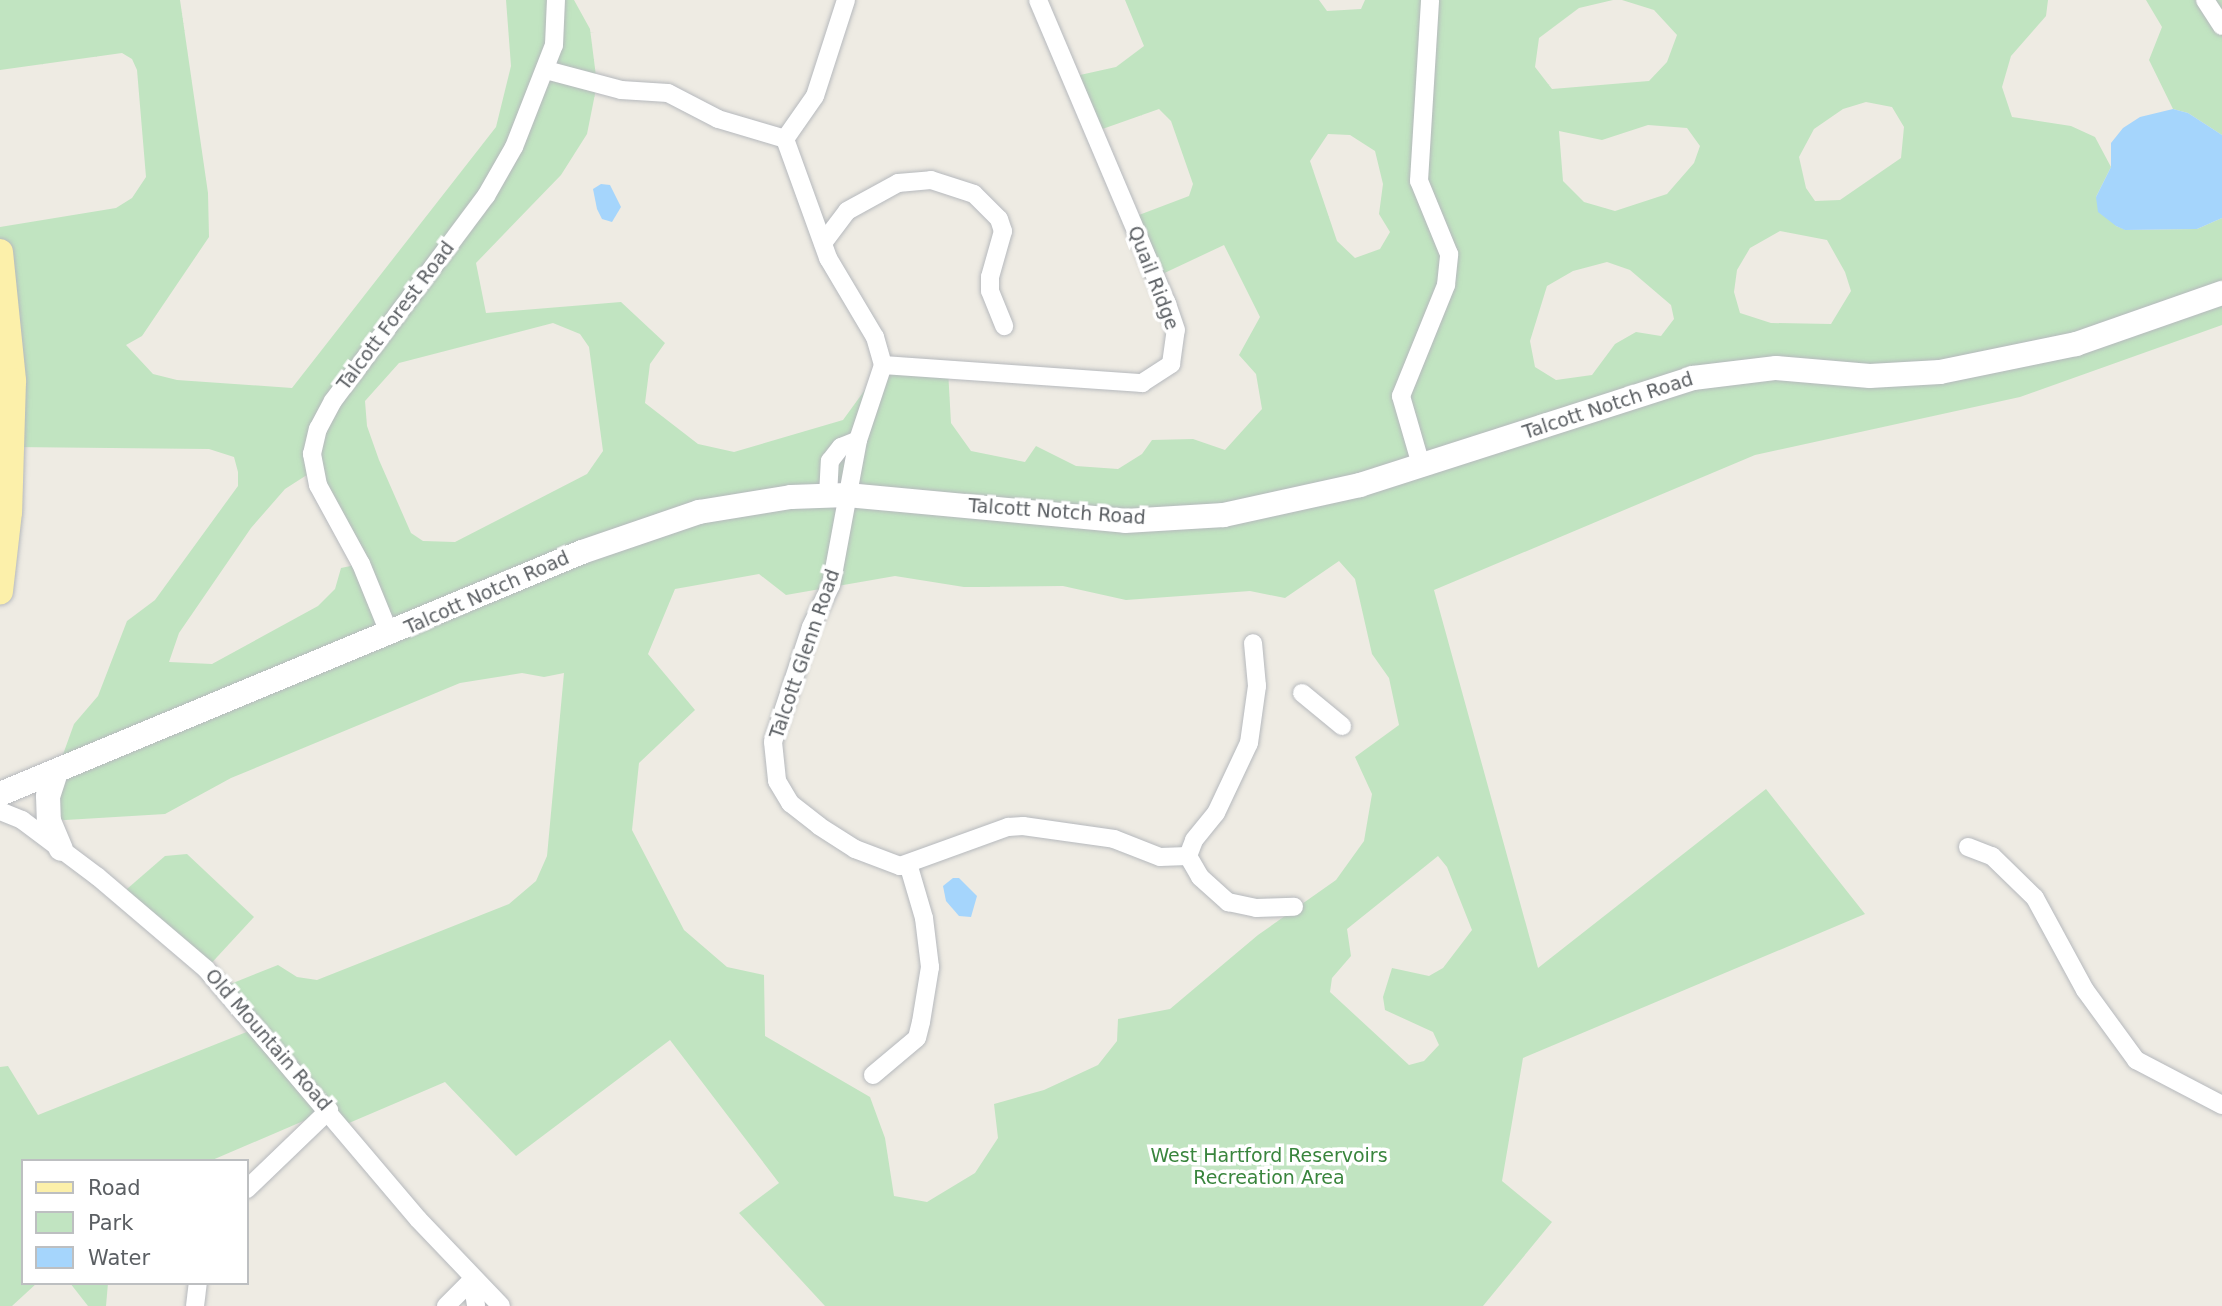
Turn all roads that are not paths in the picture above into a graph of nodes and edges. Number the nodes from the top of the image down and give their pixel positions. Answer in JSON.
{"nodes":[{"id":1,"x":556,"y":0,"type":"edge"},
{"id":2,"x":846,"y":0,"type":"edge"},
{"id":3,"x":1038,"y":0,"type":"edge"},
{"id":4,"x":1430,"y":0,"type":"edge"},
{"id":5,"x":2205,"y":0,"type":"edge"},
{"id":6,"x":2222,"y":26,"type":"edge"},
{"id":7,"x":546,"y":70,"type":"junction"},
{"id":8,"x":785,"y":139,"type":"junction"},
{"id":9,"x":810,"y":211,"type":"junction"},
{"id":10,"x":847,"y":211,"type":"junction"},
{"id":11,"x":823,"y":243,"type":"junction"},
{"id":12,"x":0,"y":252,"type":"edge"},
{"id":13,"x":2222,"y":293,"type":"edge"},
{"id":14,"x":1004,"y":326,"type":"dead end"},
{"id":15,"x":883,"y":365,"type":"junction"},
{"id":16,"x":1421,"y":465,"type":"junction"},
{"id":17,"x":837,"y":495,"type":"junction"},
{"id":18,"x":0,"y":591,"type":"edge"},
{"id":19,"x":390,"y":635,"type":"junction"},
{"id":20,"x":1253,"y":643,"type":"dead end"},
{"id":21,"x":1302,"y":693,"type":"dead end"},
{"id":22,"x":1342,"y":726,"type":"dead end"},
{"id":23,"x":55,"y":775,"type":"junction"},
{"id":24,"x":0,"y":794,"type":"edge"},
{"id":25,"x":0,"y":811,"type":"edge"},
{"id":26,"x":1968,"y":847,"type":"dead end"},
{"id":27,"x":61,"y":849,"type":"junction"},
{"id":28,"x":1188,"y":856,"type":"junction"},
{"id":29,"x":909,"y":867,"type":"junction"},
{"id":30,"x":1294,"y":907,"type":"dead end"},
{"id":31,"x":873,"y":1075,"type":"dead end"},
{"id":32,"x":2222,"y":1105,"type":"edge"},
{"id":33,"x":329,"y":1110,"type":"junction"},
{"id":34,"x":248,"y":1188,"type":"edge"},
{"id":35,"x":472,"y":1280,"type":"junction"},
{"id":36,"x":198,"y":1285,"type":"edge"},
{"id":37,"x":195,"y":1306,"type":"edge"},
{"id":38,"x":446,"y":1306,"type":"edge"},
{"id":39,"x":476,"y":1306,"type":"edge"},
{"id":40,"x":501,"y":1306,"type":"edge"}],
"edges":[{"from":1,"to":7,"type":"street","name":"Talcott Forest Road"},
{"from":2,"to":8,"type":"street"},
{"from":3,"to":15,"type":"street","name":"Quail Ridge"},
{"from":4,"to":16,"type":"street"},
{"from":5,"to":6,"type":"street"},
{"from":7,"to":8,"type":"street"},
{"from":7,"to":19,"type":"street","name":"Talcott Forest Road"},
{"from":8,"to":9,"type":"street"},
{"from":9,"to":10,"type":"street"},
{"from":9,"to":11,"type":"street"},
{"from":10,"to":11,"type":"street"},
{"from":10,"to":14,"type":"street"},
{"from":11,"to":15,"type":"street"},
{"from":12,"to":18,"type":"main road"},
{"from":13,"to":16,"type":"street","name":"Talcott Notch Road"},
{"from":15,"to":17,"type":"street","name":"Talcott Glenn Road"},
{"from":16,"to":17,"type":"street","name":"Talcott Notch Road"},
{"from":17,"to":19,"type":"street","name":"Talcott Notch Road"},
{"from":17,"to":29,"type":"street","name":"Talcott Glenn Road"},
{"from":19,"to":23,"type":"street","name":"Talcott Notch Road"},
{"from":20,"to":28,"type":"street"},
{"from":21,"to":22,"type":"street"},
{"from":23,"to":24,"type":"street","name":"Talcott Notch Road"},
{"from":23,"to":27,"type":"street"},
{"from":25,"to":27,"type":"street","name":"Old Mountain Road"},
{"from":26,"to":32,"type":"street"},
{"from":27,"to":33,"type":"street","name":"Old Mountain Road"},
{"from":28,"to":29,"type":"street"},
{"from":28,"to":30,"type":"street"},
{"from":29,"to":31,"type":"street"},
{"from":33,"to":34,"type":"street"},
{"from":33,"to":35,"type":"street","name":"Old Mountain Road"},
{"from":35,"to":38,"type":"street"},
{"from":35,"to":39,"type":"street"},
{"from":35,"to":40,"type":"street","name":"Old Mountain Road"},
{"from":36,"to":37,"type":"street"}]}
